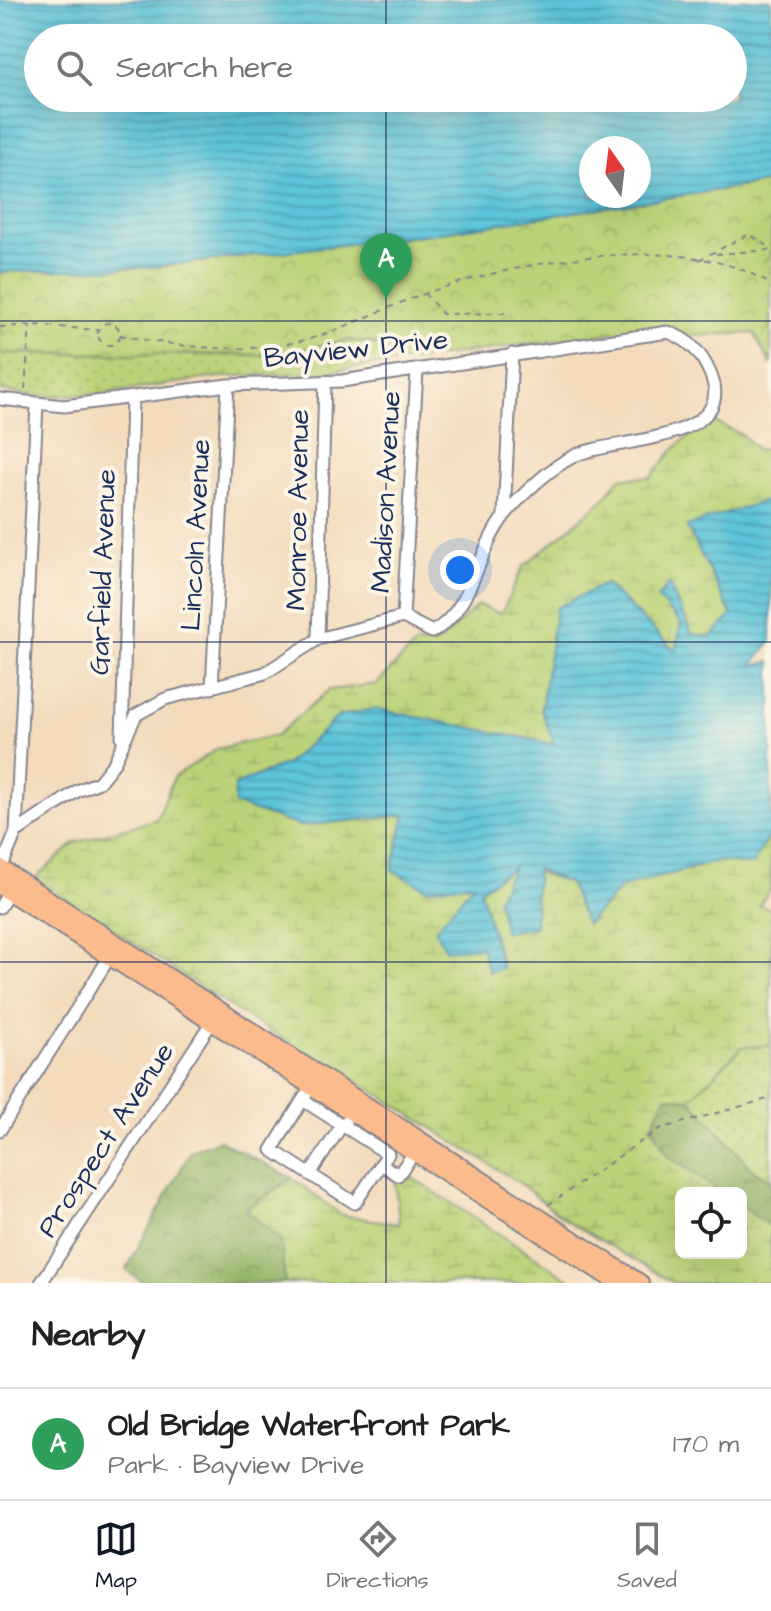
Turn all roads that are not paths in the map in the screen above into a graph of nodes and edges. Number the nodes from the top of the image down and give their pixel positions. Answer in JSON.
{"nodes":[{"id":1,"x":512,"y":354,"type":"junction"},
{"id":2,"x":417,"y":370,"type":"junction"},
{"id":3,"x":325,"y":382,"type":"junction"},
{"id":4,"x":228,"y":385,"type":"junction"},
{"id":5,"x":0,"y":399,"type":"edge"},
{"id":6,"x":132,"y":399,"type":"junction"},
{"id":7,"x":37,"y":404,"type":"junction"},
{"id":8,"x":504,"y":516,"type":"junction"},
{"id":9,"x":403,"y":617,"type":"junction"},
{"id":10,"x":318,"y":639,"type":"junction"},
{"id":11,"x":212,"y":688,"type":"junction"},
{"id":12,"x":122,"y":746,"type":"junction"},
{"id":13,"x":16,"y":832,"type":"junction"},
{"id":14,"x":3,"y":879,"type":"edge"},
{"id":15,"x":0,"y":907,"type":"edge"},
{"id":16,"x":109,"y":958,"type":"junction"},
{"id":17,"x":211,"y":1023,"type":"junction"},
{"id":18,"x":306,"y":1094,"type":"junction"},
{"id":19,"x":346,"y":1120,"type":"junction"},
{"id":20,"x":0,"y":1130,"type":"edge"},
{"id":21,"x":388,"y":1153,"type":"junction"},
{"id":22,"x":414,"y":1153,"type":"junction"},
{"id":23,"x":310,"y":1174,"type":"junction"},
{"id":24,"x":41,"y":1283,"type":"edge"},
{"id":25,"x":618,"y":1283,"type":"edge"},
{"id":26,"x":640,"y":1283,"type":"edge"}],
"edges":[{"from":1,"to":2,"type":"street","name":"Bayview Drive"},
{"from":1,"to":8,"type":"street"},
{"from":1,"to":8,"type":"street","name":"Bayview Drive"},
{"from":2,"to":3,"type":"street","name":"Bayview Drive"},
{"from":2,"to":9,"type":"street","name":"Madison Avenue"},
{"from":3,"to":4,"type":"street","name":"Bayview Drive"},
{"from":3,"to":10,"type":"street","name":"Monroe Avenue"},
{"from":4,"to":6,"type":"street","name":"Bayview Drive"},
{"from":4,"to":11,"type":"street","name":"Lincoln Avenue"},
{"from":5,"to":7,"type":"street","name":"Bayview Drive"},
{"from":6,"to":7,"type":"street","name":"Bayview Drive"},
{"from":6,"to":12,"type":"street","name":"Garfield Avenue"},
{"from":7,"to":13,"type":"street"},
{"from":8,"to":9,"type":"street"},
{"from":9,"to":10,"type":"street"},
{"from":10,"to":11,"type":"street"},
{"from":11,"to":12,"type":"street"},
{"from":12,"to":13,"type":"street"},
{"from":13,"to":14,"type":"street"},
{"from":14,"to":15,"type":"street"},
{"from":14,"to":16,"type":"highway"},
{"from":14,"to":26,"type":"highway"},
{"from":16,"to":17,"type":"highway"},
{"from":16,"to":20,"type":"street"},
{"from":17,"to":18,"type":"highway"},
{"from":17,"to":24,"type":"street","name":"Prospect Avenue"},
{"from":18,"to":19,"type":"highway"},
{"from":18,"to":23,"type":"street"},
{"from":19,"to":21,"type":"highway"},
{"from":19,"to":23,"type":"street"},
{"from":21,"to":22,"type":"highway"},
{"from":21,"to":22,"type":"street"},
{"from":21,"to":23,"type":"street"},
{"from":22,"to":25,"type":"highway"}]}
